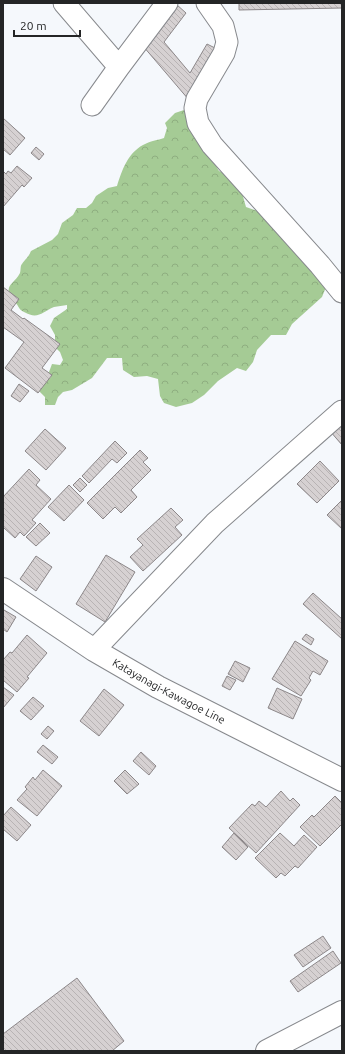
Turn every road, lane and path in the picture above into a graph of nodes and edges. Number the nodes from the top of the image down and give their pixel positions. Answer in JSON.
{"nodes":[{"id":1,"x":64,"y":3,"type":"edge"},
{"id":2,"x":207,"y":3,"type":"edge"},
{"id":3,"x":158,"y":6,"type":"edge"},
{"id":4,"x":119,"y":67,"type":"junction"},
{"id":5,"x":92,"y":105,"type":"dead end"},
{"id":6,"x":342,"y":292,"type":"edge"},
{"id":7,"x":342,"y":411,"type":"edge"},
{"id":8,"x":3,"y":590,"type":"edge"},
{"id":9,"x":94,"y":650,"type":"junction"},
{"id":10,"x":342,"y":780,"type":"edge"},
{"id":11,"x":342,"y":1012,"type":"edge"},
{"id":12,"x":267,"y":1051,"type":"edge"}],
"edges":[{"from":1,"to":4,"type":"street"},
{"from":2,"to":6,"type":"street"},
{"from":3,"to":4,"type":"street"},
{"from":4,"to":5,"type":"street"},
{"from":7,"to":9,"type":"street"},
{"from":8,"to":9,"type":"main road","name":"Katayanagi-Kawagoe Line"},
{"from":9,"to":10,"type":"main road","name":"Katayanagi-Kawagoe Line"},
{"from":11,"to":12,"type":"main road"}]}
